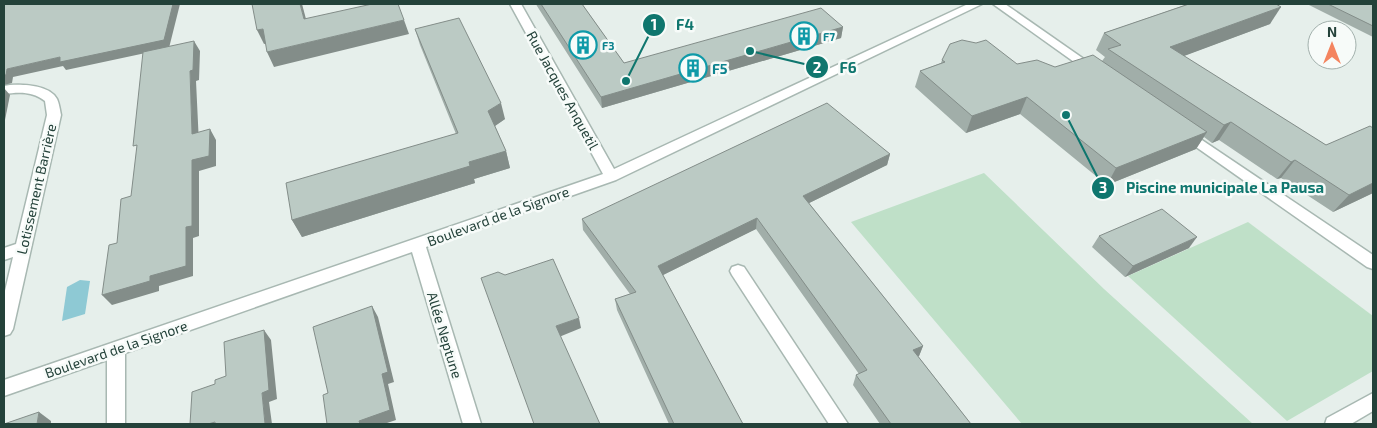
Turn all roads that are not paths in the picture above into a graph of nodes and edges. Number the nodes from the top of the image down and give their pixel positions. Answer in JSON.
{"nodes":[{"id":1,"x":514,"y":4,"type":"edge"},
{"id":2,"x":976,"y":4,"type":"edge"},
{"id":3,"x":998,"y":4,"type":"edge"},
{"id":4,"x":1105,"y":78,"type":"edge"},
{"id":5,"x":4,"y":90,"type":"edge"},
{"id":6,"x":1170,"y":123,"type":"edge"},
{"id":7,"x":611,"y":176,"type":"junction"},
{"id":8,"x":418,"y":245,"type":"junction"},
{"id":9,"x":23,"y":248,"type":"junction"},
{"id":10,"x":4,"y":254,"type":"edge"},
{"id":11,"x":1373,"y":263,"type":"edge"},
{"id":12,"x":738,"y":271,"type":"dead end"},
{"id":13,"x":4,"y":328,"type":"edge"},
{"id":14,"x":116,"y":349,"type":"junction"},
{"id":15,"x":4,"y":388,"type":"edge"},
{"id":16,"x":1373,"y":400,"type":"edge"},
{"id":17,"x":116,"y":424,"type":"edge"},
{"id":18,"x":472,"y":424,"type":"edge"},
{"id":19,"x":839,"y":424,"type":"edge"},
{"id":20,"x":1334,"y":424,"type":"edge"}],
"edges":[{"from":1,"to":7,"type":"street","name":"Rue Jacques Anquetil"},
{"from":2,"to":7,"type":"street","name":"Boulevard de la Signore"},
{"from":3,"to":4,"type":"street"},
{"from":5,"to":9,"type":"street","name":"Lotissement Barrière"},
{"from":6,"to":11,"type":"street"},
{"from":7,"to":8,"type":"street","name":"Boulevard de la Signore"},
{"from":8,"to":14,"type":"street","name":"Boulevard de la Signore"},
{"from":8,"to":18,"type":"street","name":"Allée Neptune"},
{"from":9,"to":10,"type":"street"},
{"from":9,"to":13,"type":"street","name":"Lotissement Barrière"},
{"from":12,"to":19,"type":"street"},
{"from":14,"to":15,"type":"street","name":"Boulevard de la Signore"},
{"from":14,"to":17,"type":"street"},
{"from":16,"to":20,"type":"street"}]}
